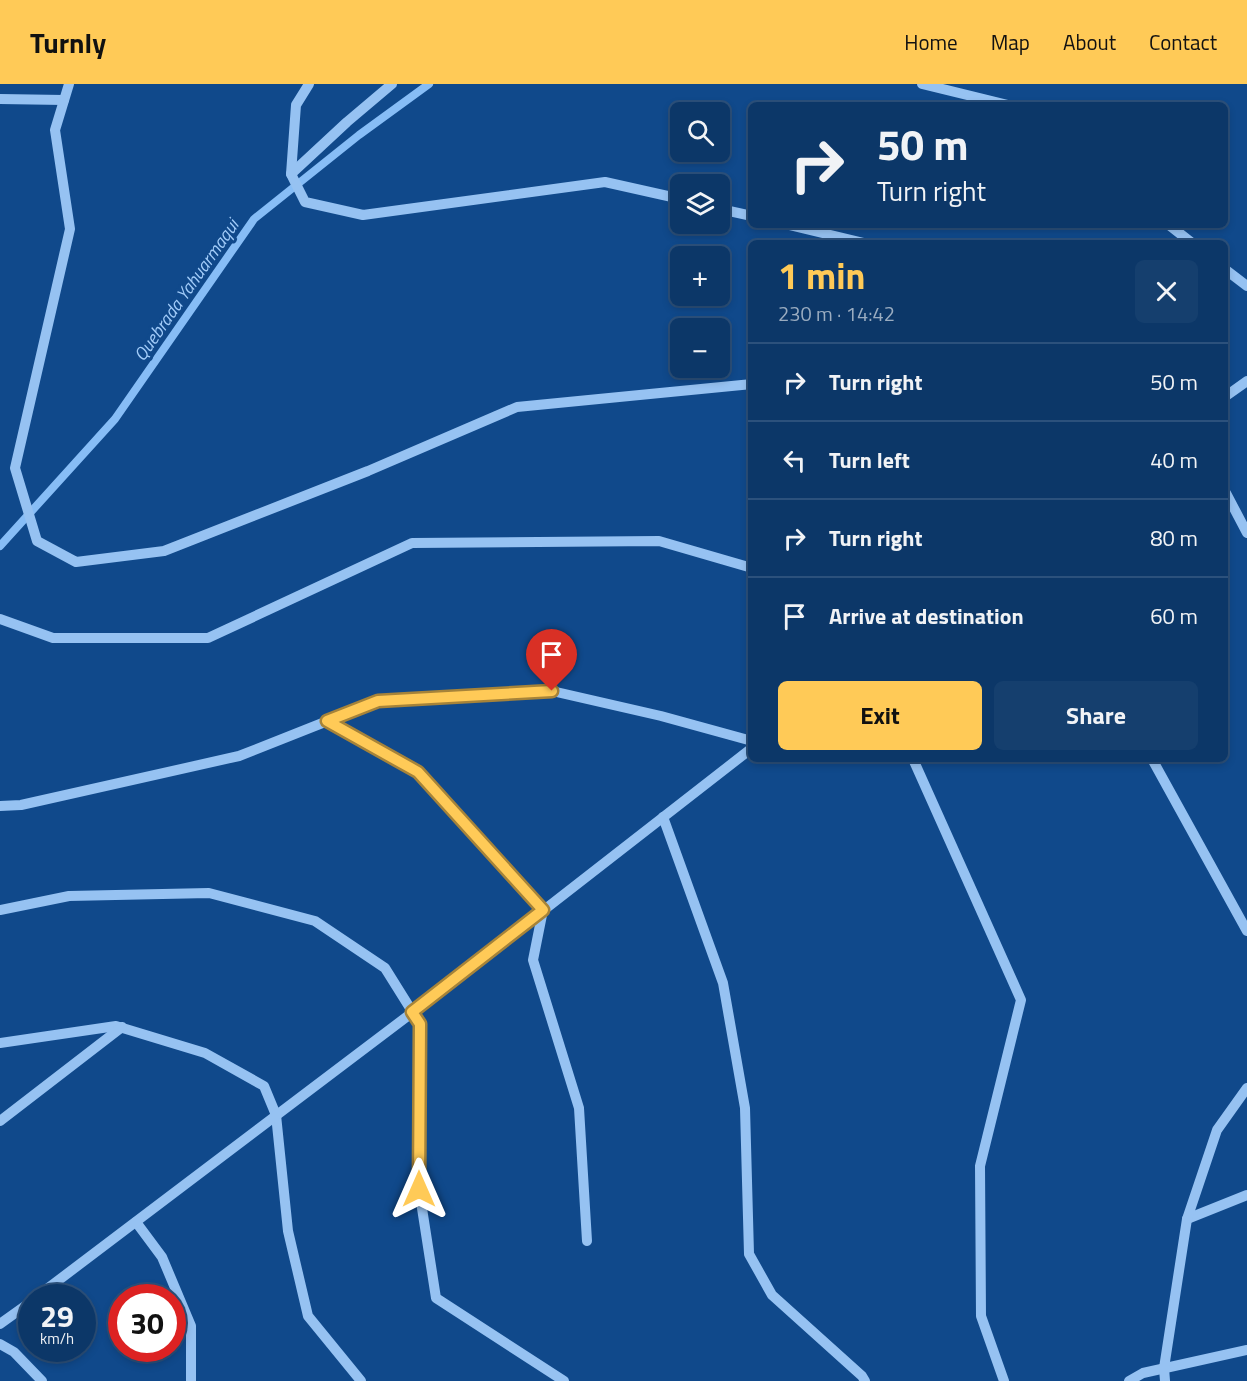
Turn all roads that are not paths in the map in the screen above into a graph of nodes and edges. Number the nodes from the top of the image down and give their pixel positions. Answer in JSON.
{"nodes":[{"id":1,"x":69,"y":84,"type":"edge"},
{"id":2,"x":309,"y":84,"type":"edge"},
{"id":3,"x":392,"y":84,"type":"edge"},
{"id":4,"x":922,"y":84,"type":"edge"},
{"id":5,"x":0,"y":99,"type":"edge"},
{"id":6,"x":64,"y":100,"type":"junction"},
{"id":7,"x":996,"y":102,"type":"edge"},
{"id":8,"x":291,"y":174,"type":"junction"},
{"id":9,"x":670,"y":197,"type":"edge"},
{"id":10,"x":730,"y":211,"type":"edge"},
{"id":11,"x":748,"y":215,"type":"edge"},
{"id":12,"x":802,"y":228,"type":"edge"},
{"id":13,"x":1173,"y":228,"type":"edge"},
{"id":14,"x":852,"y":240,"type":"edge"},
{"id":15,"x":1188,"y":240,"type":"edge"},
{"id":16,"x":1228,"y":272,"type":"edge"},
{"id":17,"x":1247,"y":286,"type":"edge"},
{"id":18,"x":1247,"y":381,"type":"edge"},
{"id":19,"x":748,"y":384,"type":"edge"},
{"id":20,"x":1228,"y":395,"type":"edge"},
{"id":21,"x":1228,"y":497,"type":"edge"},
{"id":22,"x":1247,"y":533,"type":"edge"},
{"id":23,"x":748,"y":567,"type":"edge"},
{"id":24,"x":0,"y":619,"type":"edge"},
{"id":25,"x":327,"y":721,"type":"junction"},
{"id":26,"x":748,"y":740,"type":"edge"},
{"id":27,"x":748,"y":751,"type":"edge"},
{"id":28,"x":914,"y":762,"type":"edge"},
{"id":29,"x":1154,"y":762,"type":"edge"},
{"id":30,"x":0,"y":806,"type":"edge"},
{"id":31,"x":663,"y":817,"type":"junction"},
{"id":32,"x":0,"y":910,"type":"edge"},
{"id":33,"x":543,"y":910,"type":"junction"},
{"id":34,"x":1247,"y":931,"type":"edge"},
{"id":35,"x":412,"y":1012,"type":"junction"},
{"id":36,"x":122,"y":1027,"type":"junction"},
{"id":37,"x":0,"y":1042,"type":"edge"},
{"id":38,"x":1247,"y":1088,"type":"edge"},
{"id":39,"x":276,"y":1115,"type":"junction"},
{"id":40,"x":0,"y":1121,"type":"edge"},
{"id":41,"x":1247,"y":1195,"type":"edge"},
{"id":42,"x":1187,"y":1219,"type":"junction"},
{"id":43,"x":136,"y":1222,"type":"junction"},
{"id":44,"x":587,"y":1241,"type":"dead end"},
{"id":45,"x":54,"y":1284,"type":"edge"},
{"id":46,"x":18,"y":1310,"type":"edge"},
{"id":47,"x":0,"y":1324,"type":"edge"},
{"id":48,"x":0,"y":1344,"type":"edge"},
{"id":49,"x":1247,"y":1350,"type":"edge"},
{"id":50,"x":1164,"y":1368,"type":"junction"},
{"id":51,"x":42,"y":1381,"type":"edge"},
{"id":52,"x":191,"y":1381,"type":"edge"},
{"id":53,"x":361,"y":1381,"type":"edge"},
{"id":54,"x":564,"y":1381,"type":"edge"},
{"id":55,"x":864,"y":1381,"type":"edge"},
{"id":56,"x":1004,"y":1381,"type":"edge"},
{"id":57,"x":1129,"y":1381,"type":"edge"},
{"id":58,"x":1165,"y":1381,"type":"edge"}],
"edges":[{"from":1,"to":6,"type":"street"},
{"from":2,"to":8,"type":"street"},
{"from":3,"to":8,"type":"street"},
{"from":4,"to":7,"type":"street"},
{"from":5,"to":6,"type":"street"},
{"from":6,"to":19,"type":"street"},
{"from":8,"to":9,"type":"street"},
{"from":10,"to":11,"type":"street"},
{"from":12,"to":14,"type":"street"},
{"from":13,"to":15,"type":"street"},
{"from":16,"to":17,"type":"street"},
{"from":18,"to":20,"type":"street"},
{"from":21,"to":22,"type":"street"},
{"from":23,"to":24,"type":"street"},
{"from":25,"to":26,"type":"street"},
{"from":25,"to":30,"type":"street"},
{"from":25,"to":33,"type":"street"},
{"from":27,"to":31,"type":"street"},
{"from":28,"to":56,"type":"street"},
{"from":29,"to":34,"type":"street"},
{"from":31,"to":33,"type":"street"},
{"from":31,"to":55,"type":"street"},
{"from":32,"to":35,"type":"street"},
{"from":33,"to":35,"type":"street"},
{"from":33,"to":44,"type":"street"},
{"from":35,"to":39,"type":"street"},
{"from":35,"to":54,"type":"street"},
{"from":36,"to":37,"type":"street"},
{"from":36,"to":39,"type":"street"},
{"from":36,"to":40,"type":"street"},
{"from":38,"to":42,"type":"street"},
{"from":39,"to":43,"type":"street"},
{"from":39,"to":53,"type":"street"},
{"from":41,"to":42,"type":"street"},
{"from":42,"to":50,"type":"street"},
{"from":43,"to":45,"type":"street"},
{"from":43,"to":52,"type":"street"},
{"from":46,"to":47,"type":"street"},
{"from":48,"to":51,"type":"street"},
{"from":49,"to":50,"type":"street"},
{"from":50,"to":57,"type":"street"},
{"from":50,"to":58,"type":"street"}]}
